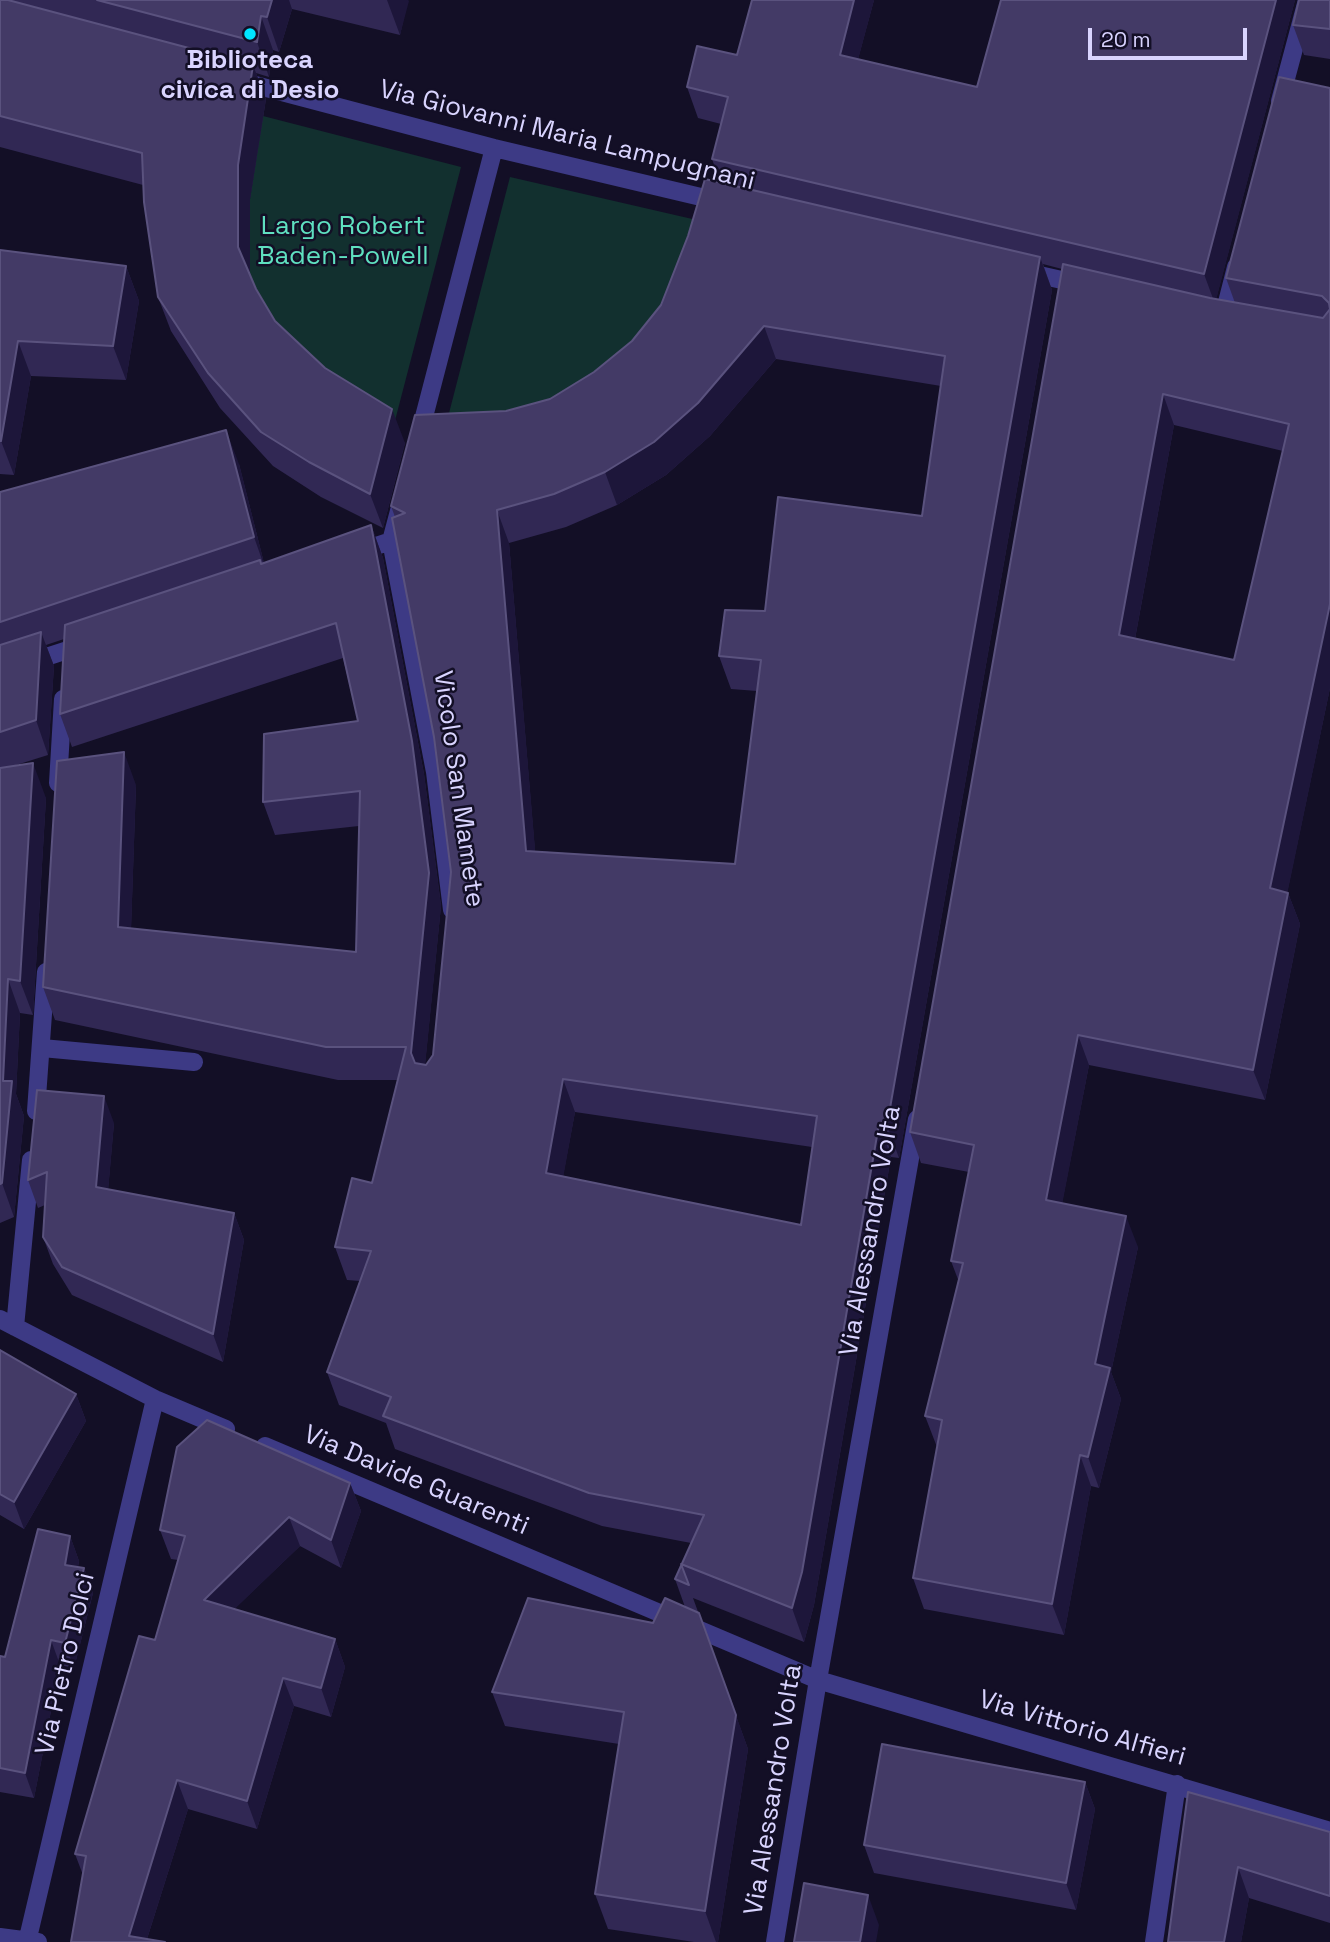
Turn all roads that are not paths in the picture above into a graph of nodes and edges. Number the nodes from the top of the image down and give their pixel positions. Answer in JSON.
{"nodes":[{"id":1,"x":1307,"y":0,"type":"edge"},
{"id":2,"x":224,"y":76,"type":"edge"},
{"id":3,"x":1276,"y":119,"type":"edge"},
{"id":4,"x":494,"y":148,"type":"junction"},
{"id":5,"x":744,"y":207,"type":"edge"},
{"id":6,"x":1240,"y":251,"type":"edge"},
{"id":7,"x":1012,"y":269,"type":"edge"},
{"id":8,"x":1105,"y":290,"type":"edge"},
{"id":9,"x":1223,"y":317,"type":"edge"},
{"id":10,"x":416,"y":448,"type":"edge"},
{"id":11,"x":405,"y":488,"type":"edge"},
{"id":12,"x":391,"y":541,"type":"junction"},
{"id":13,"x":339,"y":558,"type":"edge"},
{"id":14,"x":105,"y":637,"type":"edge"},
{"id":15,"x":65,"y":664,"type":"junction"},
{"id":16,"x":0,"y":672,"type":"edge"},
{"id":17,"x":57,"y":801,"type":"edge"},
{"id":18,"x":449,"y":934,"type":"edge"},
{"id":19,"x":48,"y":952,"type":"edge"},
{"id":20,"x":42,"y":1048,"type":"junction"},
{"id":21,"x":194,"y":1062,"type":"edge"},
{"id":22,"x":920,"y":1104,"type":"edge"},
{"id":23,"x":8,"y":1323,"type":"edge"},
{"id":24,"x":155,"y":1399,"type":"junction"},
{"id":25,"x":818,"y":1680,"type":"junction"},
{"id":26,"x":1177,"y":1784,"type":"junction"},
{"id":27,"x":1330,"y":1831,"type":"edge"},
{"id":28,"x":0,"y":1937,"type":"edge"},
{"id":29,"x":31,"y":1941,"type":"edge"},
{"id":30,"x":775,"y":1942,"type":"edge"},
{"id":31,"x":1154,"y":1942,"type":"edge"}],
"edges":[{"from":1,"to":3,"type":"street"},
{"from":2,"to":4,"type":"street","name":"Via Giovanni Maria Lampugnani"},
{"from":4,"to":5,"type":"street","name":"Via Giovanni Maria Lampugnani"},
{"from":4,"to":10,"type":"street"},
{"from":6,"to":9,"type":"street"},
{"from":7,"to":8,"type":"street"},
{"from":11,"to":12,"type":"street"},
{"from":12,"to":13,"type":"street"},
{"from":12,"to":18,"type":"street","name":"Vicolo San Mamete"},
{"from":14,"to":15,"type":"street"},
{"from":15,"to":16,"type":"street"},
{"from":15,"to":17,"type":"street"},
{"from":19,"to":20,"type":"street"},
{"from":20,"to":21,"type":"street"},
{"from":20,"to":23,"type":"street"},
{"from":22,"to":25,"type":"street","name":"Via Alessandro Volta"},
{"from":23,"to":24,"type":"street","name":"Via Davide Guarenti"},
{"from":24,"to":25,"type":"street","name":"Via Davide Guarenti"},
{"from":24,"to":29,"type":"street","name":"Via Pietro Dolci"},
{"from":25,"to":26,"type":"street","name":"Via Vittorio Alfieri"},
{"from":25,"to":30,"type":"street","name":"Via Alessandro Volta"},
{"from":26,"to":27,"type":"street","name":"Via Vittorio Alfieri"},
{"from":26,"to":31,"type":"street"},
{"from":28,"to":29,"type":"street"}]}
